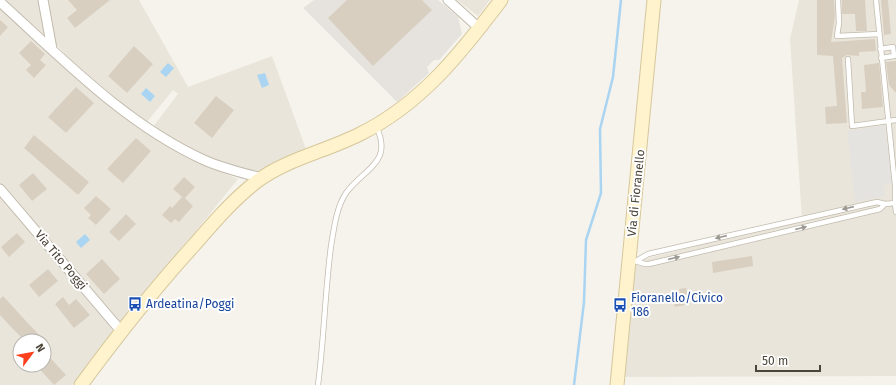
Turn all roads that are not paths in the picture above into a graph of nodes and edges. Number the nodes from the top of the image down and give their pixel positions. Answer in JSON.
{"nodes":[{"id":1,"x":43,"y":0,"type":"edge"},
{"id":2,"x":448,"y":0,"type":"edge"},
{"id":3,"x":501,"y":0,"type":"edge"},
{"id":4,"x":654,"y":0,"type":"edge"},
{"id":5,"x":838,"y":0,"type":"edge"},
{"id":6,"x":876,"y":0,"type":"edge"},
{"id":7,"x":0,"y":2,"type":"edge"},
{"id":8,"x":480,"y":28,"type":"junction"},
{"id":9,"x":879,"y":34,"type":"junction"},
{"id":10,"x":52,"y":49,"type":"junction"},
{"id":11,"x":880,"y":49,"type":"junction"},
{"id":12,"x":881,"y":58,"type":"junction"},
{"id":13,"x":848,"y":59,"type":"dead end"},
{"id":14,"x":896,"y":120,"type":"edge"},
{"id":15,"x":888,"y":122,"type":"junction"},
{"id":16,"x":376,"y":126,"type":"junction"},
{"id":17,"x":262,"y":178,"type":"junction"},
{"id":18,"x":895,"y":185,"type":"edge"},
{"id":19,"x":0,"y":189,"type":"edge"},
{"id":20,"x":895,"y":203,"type":"edge"},
{"id":21,"x":885,"y":204,"type":"junction"},
{"id":22,"x":896,"y":212,"type":"edge"},
{"id":23,"x":633,"y":260,"type":"junction"},
{"id":24,"x":121,"y":331,"type":"junction"},
{"id":25,"x":81,"y":385,"type":"edge"},
{"id":26,"x":318,"y":385,"type":"edge"},
{"id":27,"x":617,"y":385,"type":"edge"}],
"edges":[{"from":1,"to":10,"type":"street"},
{"from":2,"to":8,"type":"street"},
{"from":3,"to":8,"type":"main road"},
{"from":4,"to":23,"type":"main road","name":"Via di Fioranello"},
{"from":5,"to":9,"type":"lane"},
{"from":6,"to":9,"type":"lane"},
{"from":7,"to":10,"type":"street"},
{"from":8,"to":16,"type":"main road"},
{"from":9,"to":11,"type":"lane"},
{"from":10,"to":17,"type":"street"},
{"from":11,"to":12,"type":"lane"},
{"from":11,"to":12,"type":"lane"},
{"from":12,"to":15,"type":"lane"},
{"from":13,"to":15,"type":"lane"},
{"from":14,"to":15,"type":"lane"},
{"from":15,"to":18,"type":"lane"},
{"from":16,"to":17,"type":"main road"},
{"from":16,"to":26,"type":"lane"},
{"from":17,"to":24,"type":"main road"},
{"from":18,"to":20,"type":"lane"},
{"from":19,"to":24,"type":"street","name":"Via Tito Poggi"},
{"from":20,"to":21,"type":"lane"},
{"from":20,"to":22,"type":"lane"},
{"from":21,"to":23,"type":"lane","one_way":true},
{"from":23,"to":21,"type":"lane","one_way":true},
{"from":23,"to":27,"type":"main road","name":"Via di Fioranello"},
{"from":24,"to":25,"type":"main road"}]}
